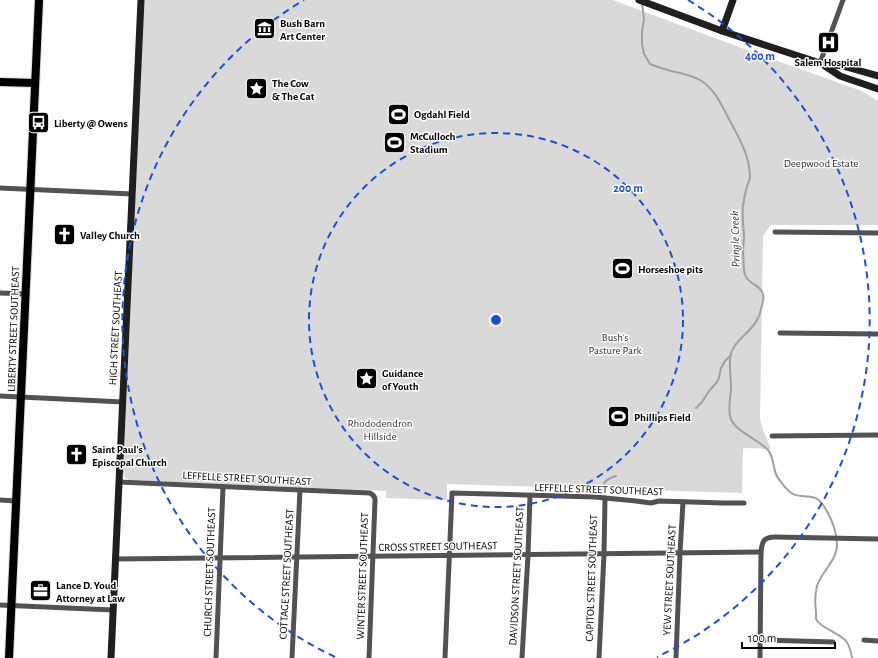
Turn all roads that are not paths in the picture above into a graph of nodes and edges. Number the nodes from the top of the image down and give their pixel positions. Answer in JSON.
{"nodes":[{"id":1,"x":39,"y":0,"type":"edge"},
{"id":2,"x":141,"y":0,"type":"edge"},
{"id":3,"x":733,"y":0,"type":"edge"},
{"id":4,"x":843,"y":0,"type":"edge"},
{"id":5,"x":642,"y":1,"type":"edge"},
{"id":6,"x":722,"y":31,"type":"junction"},
{"id":7,"x":820,"y":63,"type":"junction"},
{"id":8,"x":878,"y":76,"type":"edge"},
{"id":9,"x":0,"y":82,"type":"edge"},
{"id":10,"x":35,"y":83,"type":"junction"},
{"id":11,"x":878,"y":89,"type":"edge"},
{"id":12,"x":0,"y":188,"type":"edge"},
{"id":13,"x":30,"y":189,"type":"junction"},
{"id":14,"x":132,"y":194,"type":"junction"},
{"id":15,"x":774,"y":232,"type":"dead end"},
{"id":16,"x":878,"y":233,"type":"edge"},
{"id":17,"x":0,"y":293,"type":"edge"},
{"id":18,"x":25,"y":294,"type":"junction"},
{"id":19,"x":780,"y":333,"type":"dead end"},
{"id":20,"x":878,"y":334,"type":"edge"},
{"id":21,"x":0,"y":396,"type":"edge"},
{"id":22,"x":21,"y":397,"type":"junction"},
{"id":23,"x":122,"y":402,"type":"junction"},
{"id":24,"x":878,"y":435,"type":"edge"},
{"id":25,"x":772,"y":436,"type":"dead end"},
{"id":26,"x":119,"y":482,"type":"junction"},
{"id":27,"x":223,"y":487,"type":"junction"},
{"id":28,"x":300,"y":490,"type":"junction"},
{"id":29,"x":374,"y":496,"type":"joint"},
{"id":30,"x":530,"y":496,"type":"junction"},
{"id":31,"x":605,"y":498,"type":"junction"},
{"id":32,"x":0,"y":500,"type":"edge"},
{"id":33,"x":16,"y":501,"type":"junction"},
{"id":34,"x":683,"y":502,"type":"junction"},
{"id":35,"x":744,"y":503,"type":"dead end"},
{"id":36,"x":878,"y":539,"type":"edge"},
{"id":37,"x":761,"y":552,"type":"junction"},
{"id":38,"x":680,"y":553,"type":"junction"},
{"id":39,"x":604,"y":554,"type":"junction"},
{"id":40,"x":528,"y":555,"type":"junction"},
{"id":41,"x":450,"y":556,"type":"junction"},
{"id":42,"x":297,"y":557,"type":"junction"},
{"id":43,"x":373,"y":557,"type":"junction"},
{"id":44,"x":220,"y":558,"type":"junction"},
{"id":45,"x":116,"y":559,"type":"junction"},
{"id":46,"x":0,"y":605,"type":"edge"},
{"id":47,"x":12,"y":606,"type":"junction"},
{"id":48,"x":113,"y":610,"type":"junction"},
{"id":49,"x":760,"y":640,"type":"junction"},
{"id":50,"x":864,"y":640,"type":"dead end"},
{"id":51,"x":878,"y":641,"type":"edge"},
{"id":52,"x":833,"y":642,"type":"dead end"},
{"id":53,"x":9,"y":658,"type":"edge"},
{"id":54,"x":111,"y":658,"type":"edge"},
{"id":55,"x":216,"y":658,"type":"edge"},
{"id":56,"x":292,"y":658,"type":"edge"},
{"id":57,"x":369,"y":658,"type":"edge"},
{"id":58,"x":446,"y":658,"type":"edge"},
{"id":59,"x":522,"y":658,"type":"edge"},
{"id":60,"x":599,"y":658,"type":"edge"},
{"id":61,"x":676,"y":658,"type":"edge"},
{"id":62,"x":760,"y":658,"type":"edge"}],
"edges":[{"from":1,"to":10,"type":"main road","name":"LIBERTY STREET SOUTHEAST"},
{"from":2,"to":14,"type":"street","name":"HIGH STREET SOUTHEAST"},
{"from":3,"to":6,"type":"street"},
{"from":4,"to":7,"type":"street"},
{"from":5,"to":6,"type":"street"},
{"from":6,"to":7,"type":"street"},
{"from":7,"to":8,"type":"street"},
{"from":7,"to":11,"type":"street"},
{"from":9,"to":10,"type":"main road"},
{"from":10,"to":13,"type":"main road","name":"LIBERTY STREET SOUTHEAST"},
{"from":12,"to":13,"type":"street"},
{"from":13,"to":14,"type":"street"},
{"from":13,"to":18,"type":"main road","name":"LIBERTY STREET SOUTHEAST"},
{"from":14,"to":23,"type":"street","name":"HIGH STREET SOUTHEAST"},
{"from":15,"to":16,"type":"street"},
{"from":17,"to":18,"type":"street"},
{"from":18,"to":22,"type":"main road","name":"LIBERTY STREET SOUTHEAST"},
{"from":19,"to":20,"type":"street"},
{"from":21,"to":22,"type":"street"},
{"from":22,"to":23,"type":"street"},
{"from":22,"to":33,"type":"main road","name":"LIBERTY STREET SOUTHEAST"},
{"from":23,"to":26,"type":"street","name":"HIGH STREET SOUTHEAST"},
{"from":24,"to":25,"type":"street"},
{"from":26,"to":27,"type":"street","name":"LEFFELLE STREET SOUTHEAST"},
{"from":26,"to":45,"type":"street","name":"HIGH STREET SOUTHEAST"},
{"from":27,"to":28,"type":"street","name":"LEFFELLE STREET SOUTHEAST"},
{"from":27,"to":44,"type":"street","name":"CHURCH STREET SOUTHEAST"},
{"from":28,"to":29,"type":"street","name":"LEFFELLE STREET SOUTHEAST"},
{"from":28,"to":42,"type":"street","name":"COTTAGE STREET SOUTHEAST"},
{"from":29,"to":43,"type":"street","name":"WINTER STREET SOUTHEAST"},
{"from":30,"to":31,"type":"street","name":"LEFFELLE STREET SOUTHEAST"},
{"from":30,"to":40,"type":"street","name":"DAVIDSON STREET SOUTHEAST"},
{"from":30,"to":41,"type":"street","name":"LEFFELLE STREET SOUTHEAST"},
{"from":31,"to":34,"type":"street","name":"LEFFELLE STREET SOUTHEAST"},
{"from":31,"to":39,"type":"street","name":"CAPITOL STREET SOUTHEAST"},
{"from":32,"to":33,"type":"street"},
{"from":33,"to":47,"type":"main road","name":"LIBERTY STREET SOUTHEAST"},
{"from":34,"to":35,"type":"street","name":"LEFFELLE STREET SOUTHEAST"},
{"from":34,"to":38,"type":"street","name":"YEW STREET SOUTHEAST"},
{"from":36,"to":37,"type":"street"},
{"from":37,"to":38,"type":"street","name":"CROSS STREET SOUTHEAST"},
{"from":37,"to":49,"type":"street"},
{"from":38,"to":39,"type":"street","name":"CROSS STREET SOUTHEAST"},
{"from":38,"to":61,"type":"street","name":"YEW STREET SOUTHEAST"},
{"from":39,"to":40,"type":"street","name":"CROSS STREET SOUTHEAST"},
{"from":39,"to":60,"type":"street","name":"CAPITOL STREET SOUTHEAST"},
{"from":40,"to":41,"type":"street","name":"CROSS STREET SOUTHEAST"},
{"from":40,"to":59,"type":"street","name":"DAVIDSON STREET SOUTHEAST"},
{"from":41,"to":43,"type":"street","name":"CROSS STREET SOUTHEAST"},
{"from":41,"to":58,"type":"street"},
{"from":42,"to":43,"type":"street","name":"CROSS STREET SOUTHEAST"},
{"from":42,"to":44,"type":"street","name":"CROSS STREET SOUTHEAST"},
{"from":42,"to":56,"type":"street","name":"COTTAGE STREET SOUTHEAST"},
{"from":43,"to":57,"type":"street","name":"WINTER STREET SOUTHEAST"},
{"from":44,"to":45,"type":"street","name":"CROSS STREET SOUTHEAST"},
{"from":44,"to":55,"type":"street","name":"CHURCH STREET SOUTHEAST"},
{"from":45,"to":48,"type":"street","name":"HIGH STREET SOUTHEAST"},
{"from":46,"to":47,"type":"street"},
{"from":47,"to":48,"type":"street"},
{"from":47,"to":53,"type":"main road","name":"LIBERTY STREET SOUTHEAST"},
{"from":48,"to":54,"type":"street","name":"HIGH STREET SOUTHEAST"},
{"from":49,"to":52,"type":"street"},
{"from":49,"to":62,"type":"street"},
{"from":50,"to":51,"type":"street"}]}
